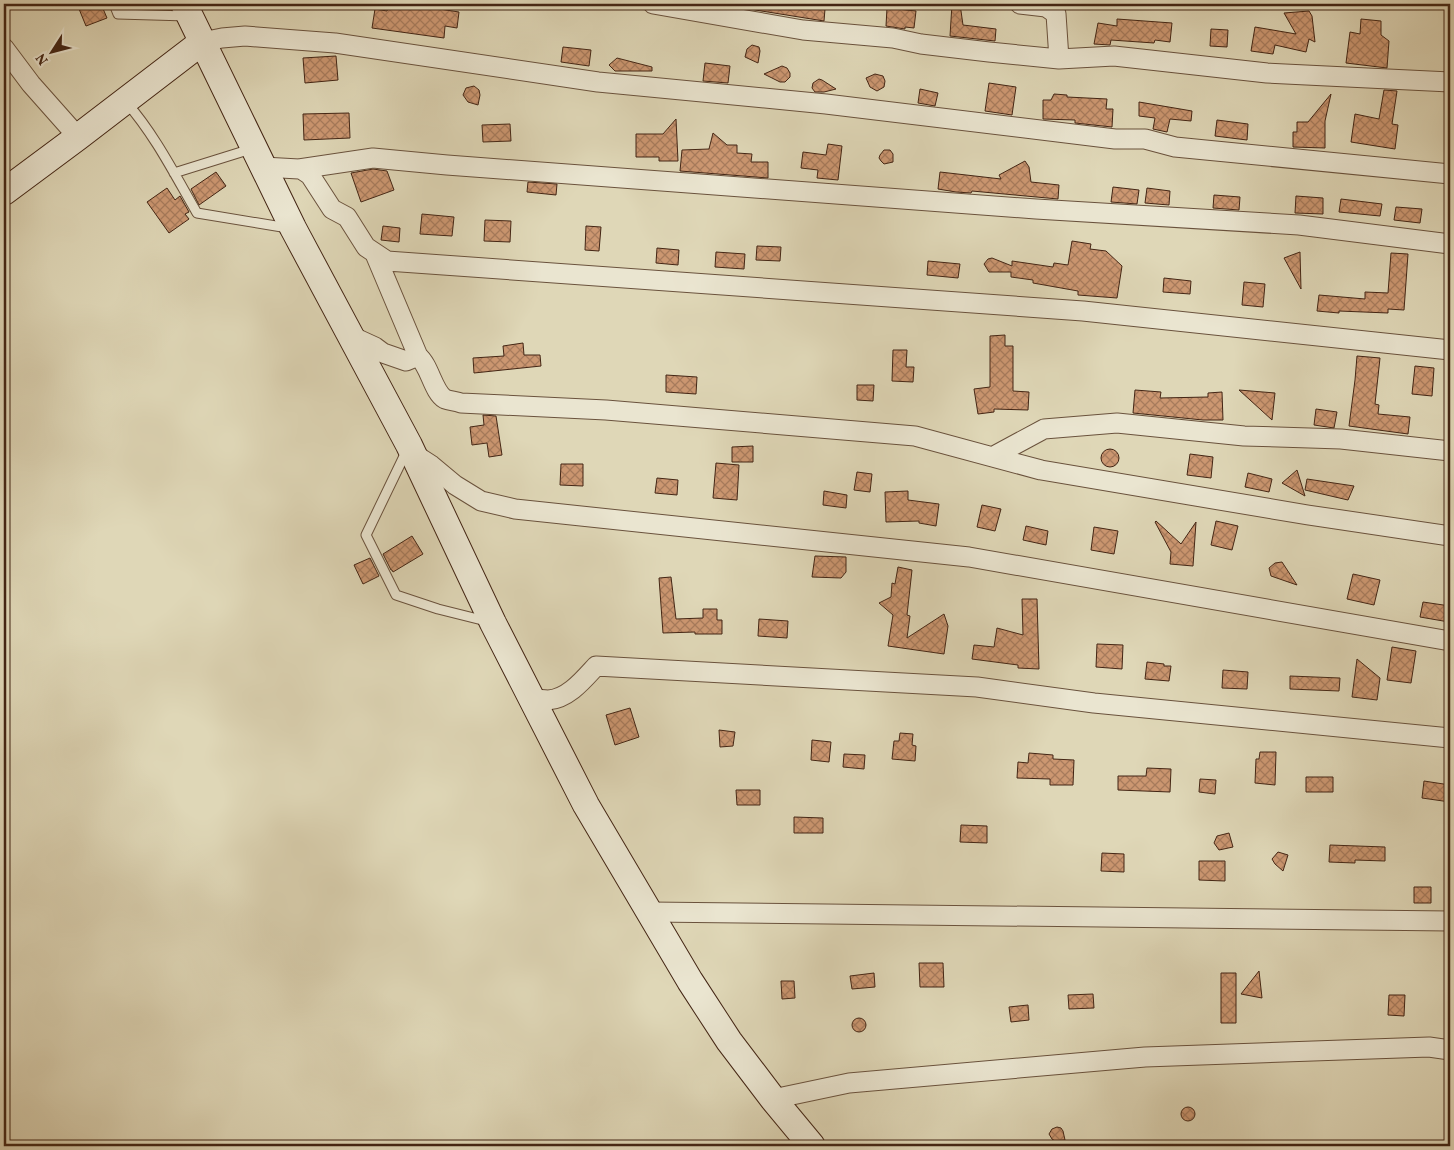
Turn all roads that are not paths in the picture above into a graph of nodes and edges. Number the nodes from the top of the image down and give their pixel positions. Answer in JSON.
{"nodes":[{"id":1,"x":114,"y":4,"type":"edge"},
{"id":2,"x":653,"y":4,"type":"edge"},
{"id":3,"x":1020,"y":4,"type":"edge"},
{"id":4,"x":187,"y":10,"type":"edge"},
{"id":5,"x":202,"y":42,"type":"junction"},
{"id":6,"x":4,"y":48,"type":"edge"},
{"id":7,"x":1059,"y":59,"type":"junction"},
{"id":8,"x":1450,"y":82,"type":"edge"},
{"id":9,"x":125,"y":101,"type":"junction"},
{"id":10,"x":78,"y":137,"type":"junction"},
{"id":11,"x":258,"y":158,"type":"junction"},
{"id":12,"x":302,"y":169,"type":"junction"},
{"id":13,"x":174,"y":173,"type":"junction"},
{"id":14,"x":1450,"y":174,"type":"edge"},
{"id":15,"x":4,"y":192,"type":"edge"},
{"id":16,"x":293,"y":228,"type":"junction"},
{"id":17,"x":1450,"y":244,"type":"edge"},
{"id":18,"x":374,"y":254,"type":"junction"},
{"id":19,"x":351,"y":336,"type":"junction"},
{"id":20,"x":1450,"y":350,"type":"edge"},
{"id":21,"x":418,"y":356,"type":"junction"},
{"id":22,"x":411,"y":450,"type":"junction"},
{"id":23,"x":1450,"y":451,"type":"edge"},
{"id":24,"x":992,"y":457,"type":"junction"},
{"id":25,"x":1450,"y":536,"type":"edge"},
{"id":26,"x":493,"y":623,"type":"junction"},
{"id":27,"x":1450,"y":641,"type":"edge"},
{"id":28,"x":532,"y":699,"type":"junction"},
{"id":29,"x":1450,"y":738,"type":"edge"},
{"id":30,"x":650,"y":912,"type":"junction"},
{"id":31,"x":1450,"y":921,"type":"edge"},
{"id":32,"x":1450,"y":1050,"type":"edge"},
{"id":33,"x":773,"y":1099,"type":"junction"},
{"id":34,"x":812,"y":1146,"type":"edge"}],
"edges":[{"from":1,"to":4,"type":"lane"},
{"from":2,"to":7,"type":"street"},
{"from":3,"to":7,"type":"street"},
{"from":4,"to":5,"type":"main road"},
{"from":5,"to":9,"type":"main road"},
{"from":5,"to":11,"type":"main road"},
{"from":5,"to":14,"type":"street"},
{"from":6,"to":10,"type":"street"},
{"from":7,"to":8,"type":"street"},
{"from":9,"to":10,"type":"main road"},
{"from":9,"to":13,"type":"lane"},
{"from":10,"to":15,"type":"main road"},
{"from":11,"to":12,"type":"street"},
{"from":11,"to":13,"type":"lane"},
{"from":11,"to":16,"type":"main road"},
{"from":12,"to":17,"type":"street"},
{"from":12,"to":18,"type":"street"},
{"from":13,"to":16,"type":"lane"},
{"from":16,"to":19,"type":"main road"},
{"from":18,"to":20,"type":"street"},
{"from":18,"to":21,"type":"street"},
{"from":19,"to":21,"type":"street"},
{"from":19,"to":22,"type":"main road"},
{"from":21,"to":24,"type":"street"},
{"from":22,"to":26,"type":"main road"},
{"from":22,"to":26,"type":"lane"},
{"from":22,"to":27,"type":"street"},
{"from":23,"to":24,"type":"street"},
{"from":24,"to":25,"type":"street"},
{"from":26,"to":28,"type":"main road"},
{"from":28,"to":29,"type":"street"},
{"from":28,"to":30,"type":"main road"},
{"from":30,"to":31,"type":"street"},
{"from":30,"to":33,"type":"main road"},
{"from":32,"to":33,"type":"street"},
{"from":33,"to":34,"type":"main road"}]}
